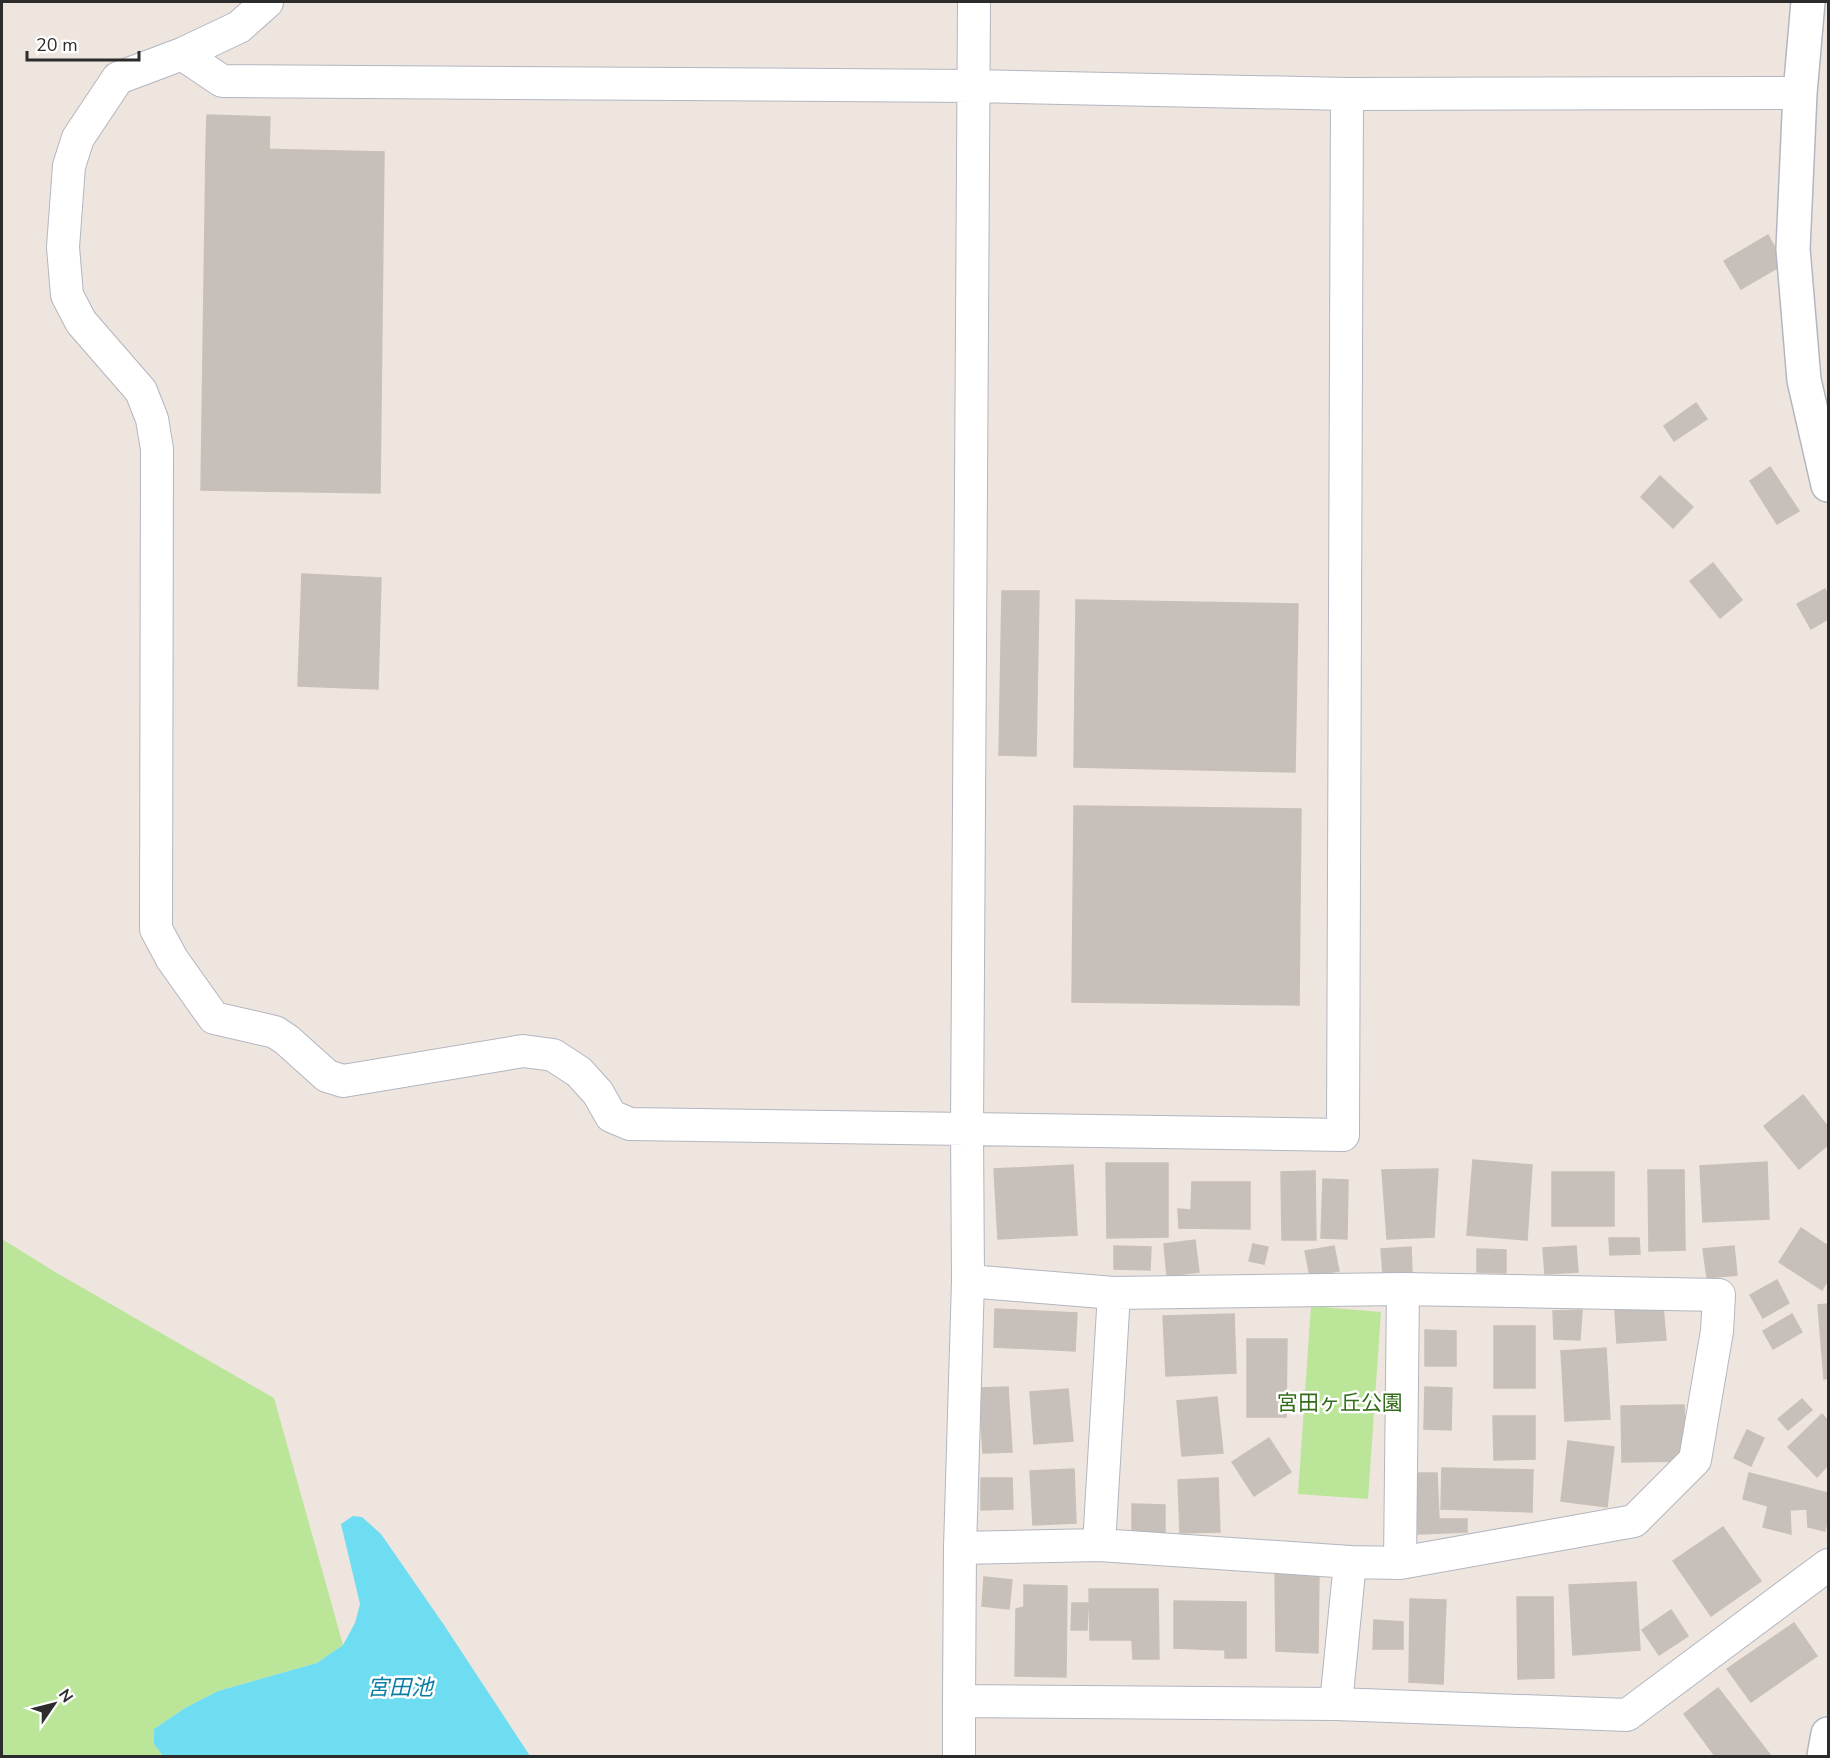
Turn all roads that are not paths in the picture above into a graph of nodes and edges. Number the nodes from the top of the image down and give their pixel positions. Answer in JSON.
{"nodes":[{"id":1,"x":267,"y":2,"type":"edge"},
{"id":2,"x":974,"y":2,"type":"edge"},
{"id":3,"x":1808,"y":2,"type":"edge"},
{"id":4,"x":182,"y":54,"type":"junction"},
{"id":5,"x":973,"y":86,"type":"junction"},
{"id":6,"x":1800,"y":93,"type":"junction"},
{"id":7,"x":1347,"y":94,"type":"junction"},
{"id":8,"x":1828,"y":485,"type":"edge"},
{"id":9,"x":967,"y":1129,"type":"junction"},
{"id":10,"x":968,"y":1281,"type":"junction"},
{"id":11,"x":1403,"y":1289,"type":"junction"},
{"id":12,"x":1114,"y":1293,"type":"junction"},
{"id":13,"x":1099,"y":1545,"type":"junction"},
{"id":14,"x":960,"y":1548,"type":"junction"},
{"id":15,"x":1350,"y":1562,"type":"junction"},
{"id":16,"x":1400,"y":1563,"type":"junction"},
{"id":17,"x":1828,"y":1565,"type":"edge"},
{"id":18,"x":959,"y":1701,"type":"junction"},
{"id":19,"x":1336,"y":1704,"type":"junction"},
{"id":20,"x":1828,"y":1734,"type":"edge"},
{"id":21,"x":958,"y":1756,"type":"edge"},
{"id":22,"x":1824,"y":1756,"type":"edge"}],
"edges":[{"from":1,"to":4,"type":"street"},
{"from":2,"to":5,"type":"street"},
{"from":3,"to":6,"type":"street"},
{"from":4,"to":5,"type":"street"},
{"from":4,"to":9,"type":"street"},
{"from":5,"to":7,"type":"street"},
{"from":5,"to":9,"type":"street"},
{"from":6,"to":7,"type":"street"},
{"from":6,"to":8,"type":"street"},
{"from":7,"to":9,"type":"street"},
{"from":9,"to":10,"type":"street"},
{"from":10,"to":12,"type":"street"},
{"from":10,"to":14,"type":"street"},
{"from":11,"to":12,"type":"street"},
{"from":11,"to":16,"type":"street"},
{"from":11,"to":16,"type":"street"},
{"from":12,"to":13,"type":"street"},
{"from":13,"to":14,"type":"street"},
{"from":13,"to":15,"type":"street"},
{"from":14,"to":18,"type":"street"},
{"from":15,"to":16,"type":"street"},
{"from":15,"to":19,"type":"street"},
{"from":17,"to":19,"type":"street"},
{"from":18,"to":19,"type":"street"},
{"from":18,"to":21,"type":"street"},
{"from":20,"to":22,"type":"street"}]}
